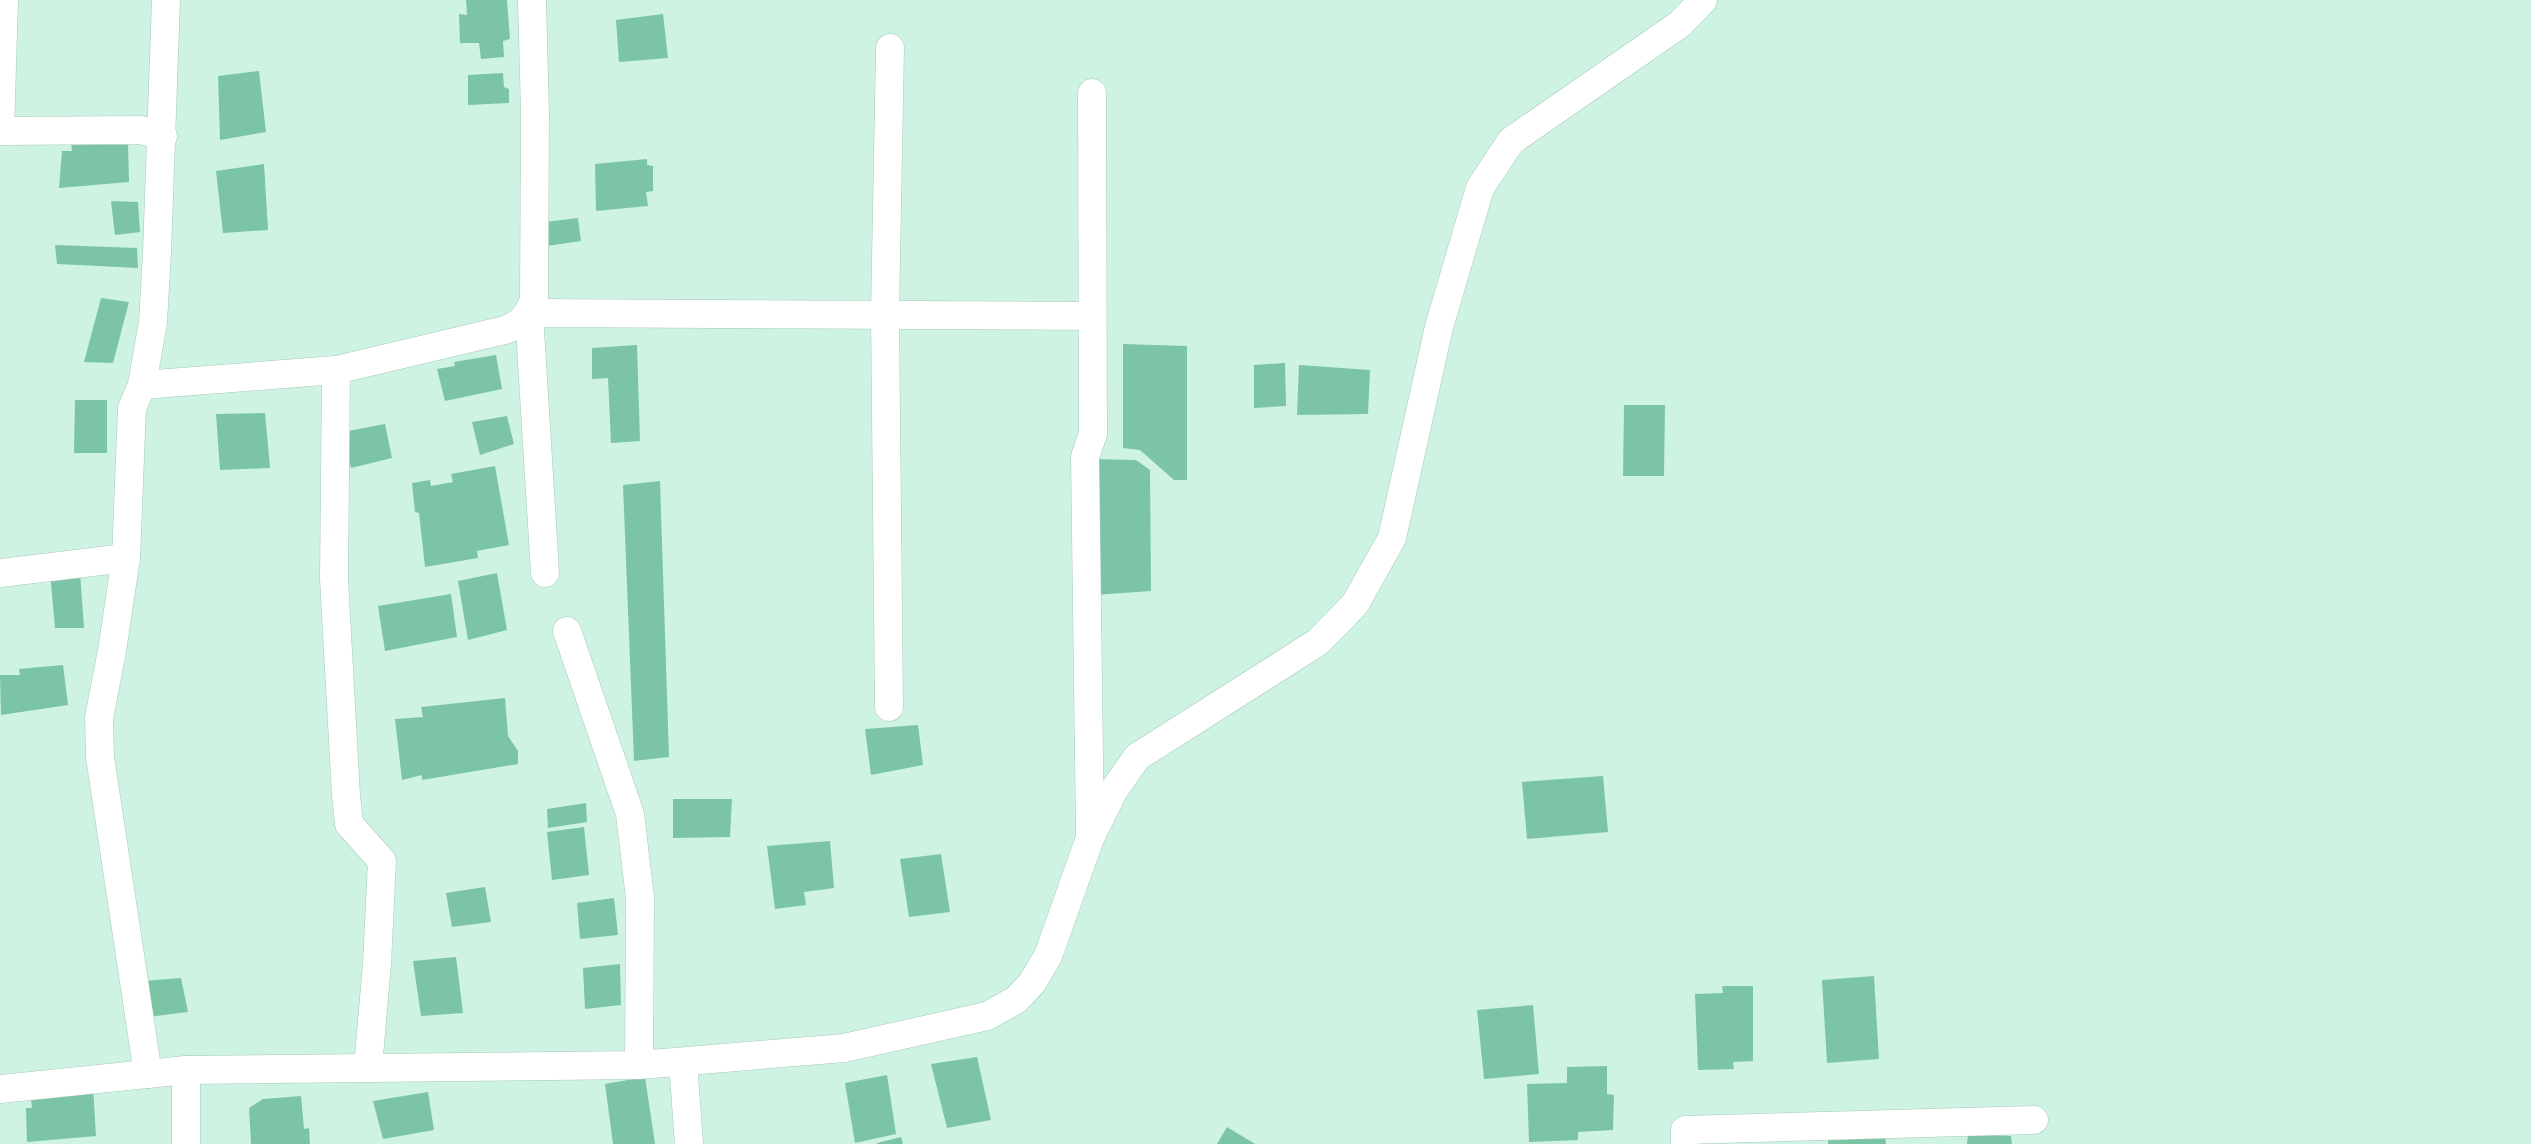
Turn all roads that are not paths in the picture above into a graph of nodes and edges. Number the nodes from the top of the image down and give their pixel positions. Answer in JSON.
{"nodes":[{"id":1,"x":4,"y":0,"type":"edge"},
{"id":2,"x":166,"y":0,"type":"edge"},
{"id":3,"x":532,"y":0,"type":"edge"},
{"id":4,"x":1703,"y":0,"type":"edge"},
{"id":5,"x":890,"y":48,"type":"dead end"},
{"id":6,"x":1092,"y":93,"type":"dead end"},
{"id":7,"x":163,"y":136,"type":"junction"},
{"id":8,"x":529,"y":312,"type":"junction"},
{"id":9,"x":885,"y":314,"type":"junction"},
{"id":10,"x":1092,"y":316,"type":"junction"},
{"id":11,"x":336,"y":370,"type":"junction"},
{"id":12,"x":142,"y":384,"type":"junction"},
{"id":13,"x":126,"y":558,"type":"junction"},
{"id":14,"x":0,"y":573,"type":"edge"},
{"id":15,"x":545,"y":573,"type":"dead end"},
{"id":16,"x":567,"y":631,"type":"dead end"},
{"id":17,"x":889,"y":707,"type":"dead end"},
{"id":18,"x":1090,"y":838,"type":"junction"},
{"id":19,"x":682,"y":1062,"type":"junction"},
{"id":20,"x":639,"y":1065,"type":"junction"},
{"id":21,"x":368,"y":1067,"type":"junction"},
{"id":22,"x":186,"y":1070,"type":"junction"},
{"id":23,"x":148,"y":1074,"type":"junction"},
{"id":24,"x":0,"y":1089,"type":"edge"},
{"id":25,"x":2034,"y":1120,"type":"dead end"},
{"id":26,"x":186,"y":1144,"type":"edge"},
{"id":27,"x":688,"y":1144,"type":"edge"},
{"id":28,"x":1685,"y":1144,"type":"edge"}],
"edges":[{"from":1,"to":7,"type":"street"},
{"from":2,"to":7,"type":"street"},
{"from":3,"to":8,"type":"street"},
{"from":4,"to":18,"type":"street"},
{"from":5,"to":9,"type":"street"},
{"from":6,"to":10,"type":"street"},
{"from":7,"to":12,"type":"street"},
{"from":8,"to":9,"type":"street"},
{"from":8,"to":11,"type":"street"},
{"from":8,"to":15,"type":"street"},
{"from":9,"to":10,"type":"street"},
{"from":9,"to":17,"type":"street"},
{"from":10,"to":18,"type":"street"},
{"from":11,"to":12,"type":"street"},
{"from":11,"to":21,"type":"street"},
{"from":12,"to":13,"type":"street"},
{"from":13,"to":14,"type":"street"},
{"from":13,"to":23,"type":"street"},
{"from":16,"to":20,"type":"street"},
{"from":18,"to":19,"type":"street"},
{"from":19,"to":20,"type":"street"},
{"from":19,"to":27,"type":"street"},
{"from":20,"to":21,"type":"street"},
{"from":21,"to":22,"type":"street"},
{"from":22,"to":23,"type":"street"},
{"from":22,"to":26,"type":"street"},
{"from":23,"to":24,"type":"street"},
{"from":25,"to":28,"type":"street"}]}
